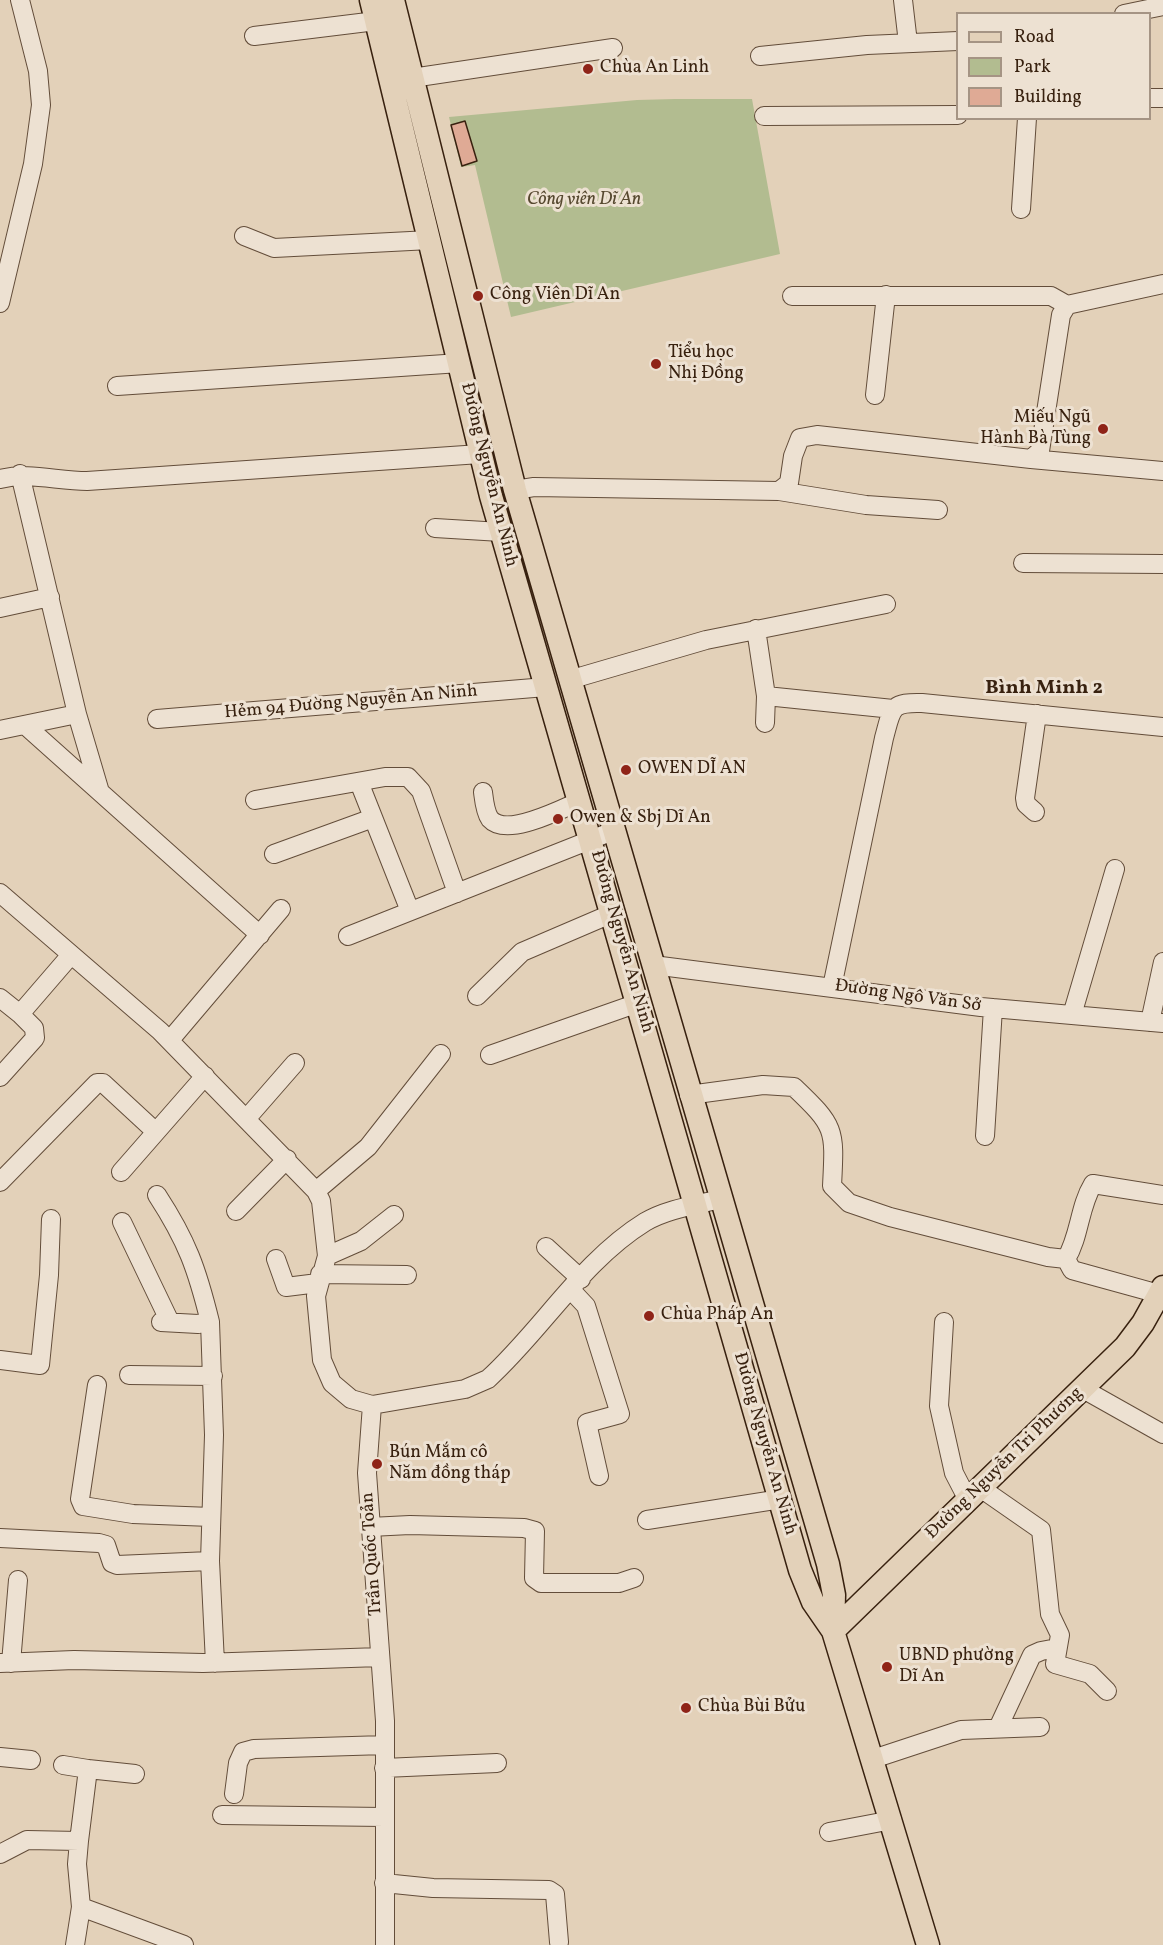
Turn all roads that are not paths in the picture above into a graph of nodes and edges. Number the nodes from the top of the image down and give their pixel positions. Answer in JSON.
{"nodes":[{"id":1,"x":20,"y":0,"type":"edge"},
{"id":2,"x":393,"y":0,"type":"edge"},
{"id":3,"x":903,"y":0,"type":"edge"},
{"id":4,"x":1163,"y":6,"type":"edge"},
{"id":5,"x":373,"y":10,"type":"edge"},
{"id":6,"x":1134,"y":12,"type":"edge"},
{"id":7,"x":254,"y":36,"type":"dead end"},
{"id":8,"x":956,"y":40,"type":"edge"},
{"id":9,"x":908,"y":43,"type":"junction"},
{"id":10,"x":613,"y":48,"type":"dead end"},
{"id":11,"x":760,"y":56,"type":"dead end"},
{"id":12,"x":412,"y":78,"type":"junction"},
{"id":13,"x":389,"y":83,"type":"junction"},
{"id":14,"x":956,"y":115,"type":"edge"},
{"id":15,"x":764,"y":116,"type":"dead end"},
{"id":16,"x":1027,"y":120,"type":"edge"},
{"id":17,"x":1021,"y":209,"type":"dead end"},
{"id":18,"x":244,"y":236,"type":"dead end"},
{"id":19,"x":430,"y":240,"type":"junction"},
{"id":20,"x":1163,"y":284,"type":"edge"},
{"id":21,"x":1,"y":292,"type":"edge"},
{"id":22,"x":886,"y":295,"type":"junction"},
{"id":23,"x":792,"y":296,"type":"dead end"},
{"id":24,"x":1067,"y":305,"type":"junction"},
{"id":25,"x":460,"y":363,"type":"junction"},
{"id":26,"x":117,"y":386,"type":"dead end"},
{"id":27,"x":875,"y":395,"type":"dead end"},
{"id":28,"x":480,"y":454,"type":"junction"},
{"id":29,"x":1031,"y":459,"type":"junction"},
{"id":30,"x":1163,"y":471,"type":"edge"},
{"id":31,"x":20,"y":474,"type":"junction"},
{"id":32,"x":0,"y":479,"type":"edge"},
{"id":33,"x":515,"y":490,"type":"junction"},
{"id":34,"x":779,"y":490,"type":"junction"},
{"id":35,"x":491,"y":496,"type":"junction"},
{"id":36,"x":938,"y":510,"type":"dead end"},
{"id":37,"x":435,"y":528,"type":"dead end"},
{"id":38,"x":501,"y":532,"type":"junction"},
{"id":39,"x":1023,"y":562,"type":"dead end"},
{"id":40,"x":1163,"y":564,"type":"edge"},
{"id":41,"x":50,"y":597,"type":"junction"},
{"id":42,"x":886,"y":604,"type":"dead end"},
{"id":43,"x":0,"y":608,"type":"edge"},
{"id":44,"x":756,"y":629,"type":"junction"},
{"id":45,"x":569,"y":680,"type":"junction"},
{"id":46,"x":546,"y":687,"type":"junction"},
{"id":47,"x":766,"y":696,"type":"junction"},
{"id":48,"x":893,"y":709,"type":"junction"},
{"id":49,"x":77,"y":714,"type":"junction"},
{"id":50,"x":1037,"y":714,"type":"junction"},
{"id":51,"x":157,"y":719,"type":"dead end"},
{"id":52,"x":765,"y":723,"type":"dead end"},
{"id":53,"x":25,"y":725,"type":"junction"},
{"id":54,"x":1163,"y":727,"type":"edge"},
{"id":55,"x":0,"y":730,"type":"edge"},
{"id":56,"x":359,"y":782,"type":"junction"},
{"id":57,"x":100,"y":792,"type":"junction"},
{"id":58,"x":483,"y":792,"type":"dead end"},
{"id":59,"x":255,"y":800,"type":"dead end"},
{"id":60,"x":580,"y":801,"type":"junction"},
{"id":61,"x":1035,"y":812,"type":"dead end"},
{"id":62,"x":373,"y":818,"type":"junction"},
{"id":63,"x":613,"y":831,"type":"junction"},
{"id":64,"x":591,"y":839,"type":"junction"},
{"id":65,"x":274,"y":854,"type":"dead end"},
{"id":66,"x":1115,"y":869,"type":"dead end"},
{"id":67,"x":0,"y":893,"type":"edge"},
{"id":68,"x":457,"y":893,"type":"junction"},
{"id":69,"x":281,"y":909,"type":"dead end"},
{"id":70,"x":410,"y":912,"type":"junction"},
{"id":71,"x":613,"y":913,"type":"junction"},
{"id":72,"x":260,"y":935,"type":"junction"},
{"id":73,"x":348,"y":936,"type":"dead end"},
{"id":74,"x":70,"y":956,"type":"junction"},
{"id":75,"x":1163,"y":962,"type":"edge"},
{"id":76,"x":653,"y":965,"type":"junction"},
{"id":77,"x":832,"y":987,"type":"junction"},
{"id":78,"x":477,"y":996,"type":"dead end"},
{"id":79,"x":0,"y":998,"type":"edge"},
{"id":80,"x":638,"y":1003,"type":"junction"},
{"id":81,"x":993,"y":1008,"type":"junction"},
{"id":82,"x":20,"y":1014,"type":"junction"},
{"id":83,"x":1072,"y":1015,"type":"junction"},
{"id":84,"x":1157,"y":1022,"type":"edge"},
{"id":85,"x":170,"y":1040,"type":"junction"},
{"id":86,"x":441,"y":1054,"type":"dead end"},
{"id":87,"x":490,"y":1054,"type":"dead end"},
{"id":88,"x":295,"y":1063,"type":"dead end"},
{"id":89,"x":205,"y":1076,"type":"junction"},
{"id":90,"x":0,"y":1077,"type":"edge"},
{"id":91,"x":689,"y":1095,"type":"junction"},
{"id":92,"x":247,"y":1118,"type":"junction"},
{"id":93,"x":156,"y":1132,"type":"junction"},
{"id":94,"x":985,"y":1137,"type":"dead end"},
{"id":95,"x":287,"y":1159,"type":"junction"},
{"id":96,"x":121,"y":1172,"type":"dead end"},
{"id":97,"x":0,"y":1182,"type":"edge"},
{"id":98,"x":316,"y":1191,"type":"junction"},
{"id":99,"x":157,"y":1195,"type":"dead end"},
{"id":100,"x":1163,"y":1195,"type":"edge"},
{"id":101,"x":720,"y":1199,"type":"junction"},
{"id":102,"x":696,"y":1205,"type":"junction"},
{"id":103,"x":236,"y":1212,"type":"dead end"},
{"id":104,"x":394,"y":1215,"type":"dead end"},
{"id":105,"x":51,"y":1219,"type":"dead end"},
{"id":106,"x":122,"y":1222,"type":"dead end"},
{"id":107,"x":546,"y":1247,"type":"dead end"},
{"id":108,"x":327,"y":1256,"type":"junction"},
{"id":109,"x":276,"y":1259,"type":"dead end"},
{"id":110,"x":1066,"y":1259,"type":"junction"},
{"id":111,"x":407,"y":1275,"type":"dead end"},
{"id":112,"x":319,"y":1278,"type":"junction"},
{"id":113,"x":576,"y":1285,"type":"junction"},
{"id":114,"x":1162,"y":1292,"type":"edge"},
{"id":115,"x":210,"y":1322,"type":"junction"},
{"id":116,"x":944,"y":1323,"type":"dead end"},
{"id":117,"x":0,"y":1360,"type":"edge"},
{"id":118,"x":129,"y":1376,"type":"dead end"},
{"id":119,"x":213,"y":1376,"type":"junction"},
{"id":120,"x":97,"y":1385,"type":"dead end"},
{"id":121,"x":1083,"y":1389,"type":"junction"},
{"id":122,"x":372,"y":1405,"type":"junction"},
{"id":123,"x":1163,"y":1434,"type":"edge"},
{"id":124,"x":599,"y":1476,"type":"dead end"},
{"id":125,"x":975,"y":1495,"type":"junction"},
{"id":126,"x":781,"y":1499,"type":"junction"},
{"id":127,"x":211,"y":1517,"type":"junction"},
{"id":128,"x":647,"y":1520,"type":"dead end"},
{"id":129,"x":370,"y":1527,"type":"junction"},
{"id":130,"x":0,"y":1538,"type":"edge"},
{"id":131,"x":210,"y":1561,"type":"junction"},
{"id":132,"x":634,"y":1578,"type":"dead end"},
{"id":133,"x":18,"y":1580,"type":"dead end"},
{"id":134,"x":833,"y":1631,"type":"junction"},
{"id":135,"x":1058,"y":1648,"type":"junction"},
{"id":136,"x":380,"y":1657,"type":"junction"},
{"id":137,"x":215,"y":1663,"type":"junction"},
{"id":138,"x":3,"y":1664,"type":"edge"},
{"id":139,"x":1107,"y":1691,"type":"dead end"},
{"id":140,"x":1040,"y":1727,"type":"dead end"},
{"id":141,"x":998,"y":1728,"type":"junction"},
{"id":142,"x":385,"y":1746,"type":"junction"},
{"id":143,"x":0,"y":1757,"type":"edge"},
{"id":144,"x":873,"y":1759,"type":"junction"},
{"id":145,"x":32,"y":1760,"type":"dead end"},
{"id":146,"x":497,"y":1763,"type":"dead end"},
{"id":147,"x":63,"y":1765,"type":"dead end"},
{"id":148,"x":384,"y":1768,"type":"junction"},
{"id":149,"x":88,"y":1769,"type":"junction"},
{"id":150,"x":135,"y":1774,"type":"dead end"},
{"id":151,"x":234,"y":1794,"type":"dead end"},
{"id":152,"x":222,"y":1815,"type":"dead end"},
{"id":153,"x":384,"y":1817,"type":"junction"},
{"id":154,"x":892,"y":1820,"type":"junction"},
{"id":155,"x":829,"y":1832,"type":"dead end"},
{"id":156,"x":79,"y":1841,"type":"junction"},
{"id":157,"x":0,"y":1854,"type":"edge"},
{"id":158,"x":384,"y":1883,"type":"junction"},
{"id":159,"x":81,"y":1907,"type":"junction"},
{"id":160,"x":559,"y":1942,"type":"dead end"},
{"id":161,"x":75,"y":1945,"type":"edge"},
{"id":162,"x":184,"y":1945,"type":"edge"},
{"id":163,"x":385,"y":1945,"type":"edge"},
{"id":164,"x":928,"y":1945,"type":"edge"}],
"edges":[{"from":1,"to":21,"type":"street"},
{"from":2,"to":12,"type":"main road","name":"Đường Nguyễn An Ninh"},
{"from":3,"to":9,"type":"street"},
{"from":4,"to":6,"type":"street"},
{"from":5,"to":7,"type":"street"},
{"from":5,"to":13,"type":"main road","name":"Đường Nguyễn An Ninh"},
{"from":8,"to":9,"type":"street"},
{"from":9,"to":11,"type":"street"},
{"from":10,"to":12,"type":"street"},
{"from":12,"to":13,"type":"main road"},
{"from":12,"to":33,"type":"main road","name":"Đường Nguyễn An Ninh"},
{"from":13,"to":19,"type":"main road","name":"Đường Nguyễn An Ninh"},
{"from":14,"to":15,"type":"street"},
{"from":16,"to":17,"type":"street"},
{"from":18,"to":19,"type":"street"},
{"from":19,"to":25,"type":"main road","name":"Đường Nguyễn An Ninh"},
{"from":20,"to":24,"type":"street"},
{"from":22,"to":23,"type":"street"},
{"from":22,"to":24,"type":"street"},
{"from":22,"to":27,"type":"street"},
{"from":24,"to":29,"type":"street"},
{"from":25,"to":26,"type":"street"},
{"from":25,"to":28,"type":"main road","name":"Đường Nguyễn An Ninh"},
{"from":28,"to":31,"type":"street"},
{"from":28,"to":35,"type":"main road","name":"Đường Nguyễn An Ninh"},
{"from":29,"to":30,"type":"street"},
{"from":29,"to":34,"type":"street"},
{"from":31,"to":32,"type":"street"},
{"from":31,"to":41,"type":"street"},
{"from":33,"to":34,"type":"street"},
{"from":33,"to":35,"type":"main road"},
{"from":33,"to":45,"type":"main road","name":"Đường Nguyễn An Ninh"},
{"from":34,"to":36,"type":"street"},
{"from":35,"to":38,"type":"main road","name":"Đường Nguyễn An Ninh"},
{"from":37,"to":38,"type":"street"},
{"from":38,"to":46,"type":"main road","name":"Đường Nguyễn An Ninh"},
{"from":39,"to":40,"type":"street"},
{"from":41,"to":43,"type":"street"},
{"from":41,"to":49,"type":"street"},
{"from":42,"to":44,"type":"street"},
{"from":44,"to":45,"type":"street"},
{"from":44,"to":47,"type":"street"},
{"from":45,"to":63,"type":"main road","name":"Đường Nguyễn An Ninh"},
{"from":46,"to":51,"type":"street","name":"Hẻm 94 Đường Nguyễn An Ninh"},
{"from":46,"to":60,"type":"main road","name":"Đường Nguyễn An Ninh"},
{"from":47,"to":48,"type":"street"},
{"from":47,"to":52,"type":"street"},
{"from":48,"to":50,"type":"street"},
{"from":48,"to":77,"type":"street"},
{"from":49,"to":53,"type":"street"},
{"from":49,"to":57,"type":"street"},
{"from":50,"to":54,"type":"street"},
{"from":50,"to":61,"type":"street"},
{"from":53,"to":55,"type":"street"},
{"from":53,"to":57,"type":"street"},
{"from":56,"to":59,"type":"street"},
{"from":56,"to":62,"type":"street"},
{"from":56,"to":68,"type":"street"},
{"from":57,"to":72,"type":"street"},
{"from":58,"to":60,"type":"street"},
{"from":60,"to":64,"type":"main road","name":"Đường Nguyễn An Ninh"},
{"from":62,"to":65,"type":"street"},
{"from":62,"to":70,"type":"street"},
{"from":63,"to":64,"type":"street"},
{"from":63,"to":76,"type":"main road","name":"Đường Nguyễn An Ninh"},
{"from":64,"to":68,"type":"street"},
{"from":64,"to":71,"type":"main road","name":"Đường Nguyễn An Ninh"},
{"from":66,"to":83,"type":"street"},
{"from":67,"to":74,"type":"street"},
{"from":68,"to":70,"type":"street"},
{"from":69,"to":72,"type":"street"},
{"from":70,"to":73,"type":"street"},
{"from":71,"to":78,"type":"street"},
{"from":71,"to":80,"type":"main road","name":"Đường Nguyễn An Ninh"},
{"from":72,"to":85,"type":"street"},
{"from":74,"to":82,"type":"street"},
{"from":74,"to":85,"type":"street"},
{"from":75,"to":84,"type":"street"},
{"from":76,"to":77,"type":"street","name":"Đường Ngô Văn Sở"},
{"from":76,"to":91,"type":"main road","name":"Đường Nguyễn An Ninh"},
{"from":77,"to":81,"type":"street","name":"Đường Ngô Văn Sở"},
{"from":79,"to":82,"type":"street"},
{"from":80,"to":87,"type":"street"},
{"from":80,"to":102,"type":"main road","name":"Đường Nguyễn An Ninh"},
{"from":81,"to":83,"type":"street","name":"Đường Ngô Văn Sở"},
{"from":81,"to":94,"type":"street"},
{"from":82,"to":90,"type":"street"},
{"from":83,"to":84,"type":"street","name":"Đường Ngô Văn Sở"},
{"from":85,"to":89,"type":"street"},
{"from":86,"to":98,"type":"street"},
{"from":88,"to":92,"type":"street"},
{"from":89,"to":92,"type":"street"},
{"from":89,"to":93,"type":"street"},
{"from":91,"to":101,"type":"main road","name":"Đường Nguyễn An Ninh"},
{"from":91,"to":110,"type":"street"},
{"from":92,"to":95,"type":"street"},
{"from":93,"to":96,"type":"street"},
{"from":93,"to":97,"type":"street"},
{"from":95,"to":98,"type":"street"},
{"from":95,"to":103,"type":"street"},
{"from":98,"to":108,"type":"street"},
{"from":99,"to":115,"type":"street"},
{"from":100,"to":110,"type":"street"},
{"from":101,"to":102,"type":"street"},
{"from":101,"to":134,"type":"main road","name":"Đường Nguyễn An Ninh"},
{"from":102,"to":113,"type":"street"},
{"from":102,"to":126,"type":"main road","name":"Đường Nguyễn An Ninh"},
{"from":104,"to":108,"type":"street"},
{"from":105,"to":117,"type":"street"},
{"from":106,"to":115,"type":"street"},
{"from":107,"to":113,"type":"street"},
{"from":108,"to":112,"type":"street"},
{"from":109,"to":112,"type":"street"},
{"from":110,"to":114,"type":"street"},
{"from":111,"to":112,"type":"street"},
{"from":112,"to":122,"type":"street"},
{"from":113,"to":122,"type":"street"},
{"from":113,"to":124,"type":"street"},
{"from":114,"to":121,"type":"main road","name":"Đường Nguyễn Tri Phương"},
{"from":115,"to":119,"type":"street"},
{"from":116,"to":125,"type":"street"},
{"from":118,"to":119,"type":"street"},
{"from":119,"to":127,"type":"street"},
{"from":120,"to":127,"type":"street"},
{"from":121,"to":123,"type":"street"},
{"from":121,"to":125,"type":"main road","name":"Đường Nguyễn Tri Phương"},
{"from":122,"to":129,"type":"street","name":"Trần Quốc Toản"},
{"from":125,"to":134,"type":"main road","name":"Đường Nguyễn Tri Phương"},
{"from":125,"to":135,"type":"street"},
{"from":126,"to":128,"type":"street"},
{"from":126,"to":134,"type":"main road","name":"Đường Nguyễn An Ninh"},
{"from":127,"to":131,"type":"street"},
{"from":129,"to":132,"type":"street"},
{"from":129,"to":136,"type":"street","name":"Trần Quốc Toản"},
{"from":130,"to":131,"type":"street"},
{"from":131,"to":137,"type":"street"},
{"from":133,"to":138,"type":"street"},
{"from":134,"to":144,"type":"main road","name":"Đường Nguyễn An Ninh"},
{"from":135,"to":139,"type":"street"},
{"from":135,"to":141,"type":"street"},
{"from":136,"to":137,"type":"street"},
{"from":136,"to":142,"type":"street","name":"Trần Quốc Toản"},
{"from":137,"to":138,"type":"street"},
{"from":140,"to":141,"type":"street"},
{"from":141,"to":144,"type":"street"},
{"from":142,"to":148,"type":"street","name":"Trần Quốc Toản"},
{"from":142,"to":151,"type":"street"},
{"from":143,"to":145,"type":"street"},
{"from":144,"to":154,"type":"main road","name":"Đường Nguyễn An Ninh"},
{"from":146,"to":148,"type":"street"},
{"from":147,"to":149,"type":"street"},
{"from":148,"to":153,"type":"street","name":"Trần Quốc Toản"},
{"from":149,"to":150,"type":"street"},
{"from":149,"to":156,"type":"street"},
{"from":152,"to":153,"type":"street"},
{"from":153,"to":158,"type":"street","name":"Trần Quốc Toản"},
{"from":154,"to":155,"type":"street"},
{"from":154,"to":164,"type":"main road","name":"Đường Nguyễn An Ninh"},
{"from":156,"to":157,"type":"street"},
{"from":156,"to":159,"type":"street"},
{"from":158,"to":160,"type":"street"},
{"from":158,"to":163,"type":"street","name":"Trần Quốc Toản"},
{"from":159,"to":161,"type":"street"},
{"from":159,"to":162,"type":"street"}]}
